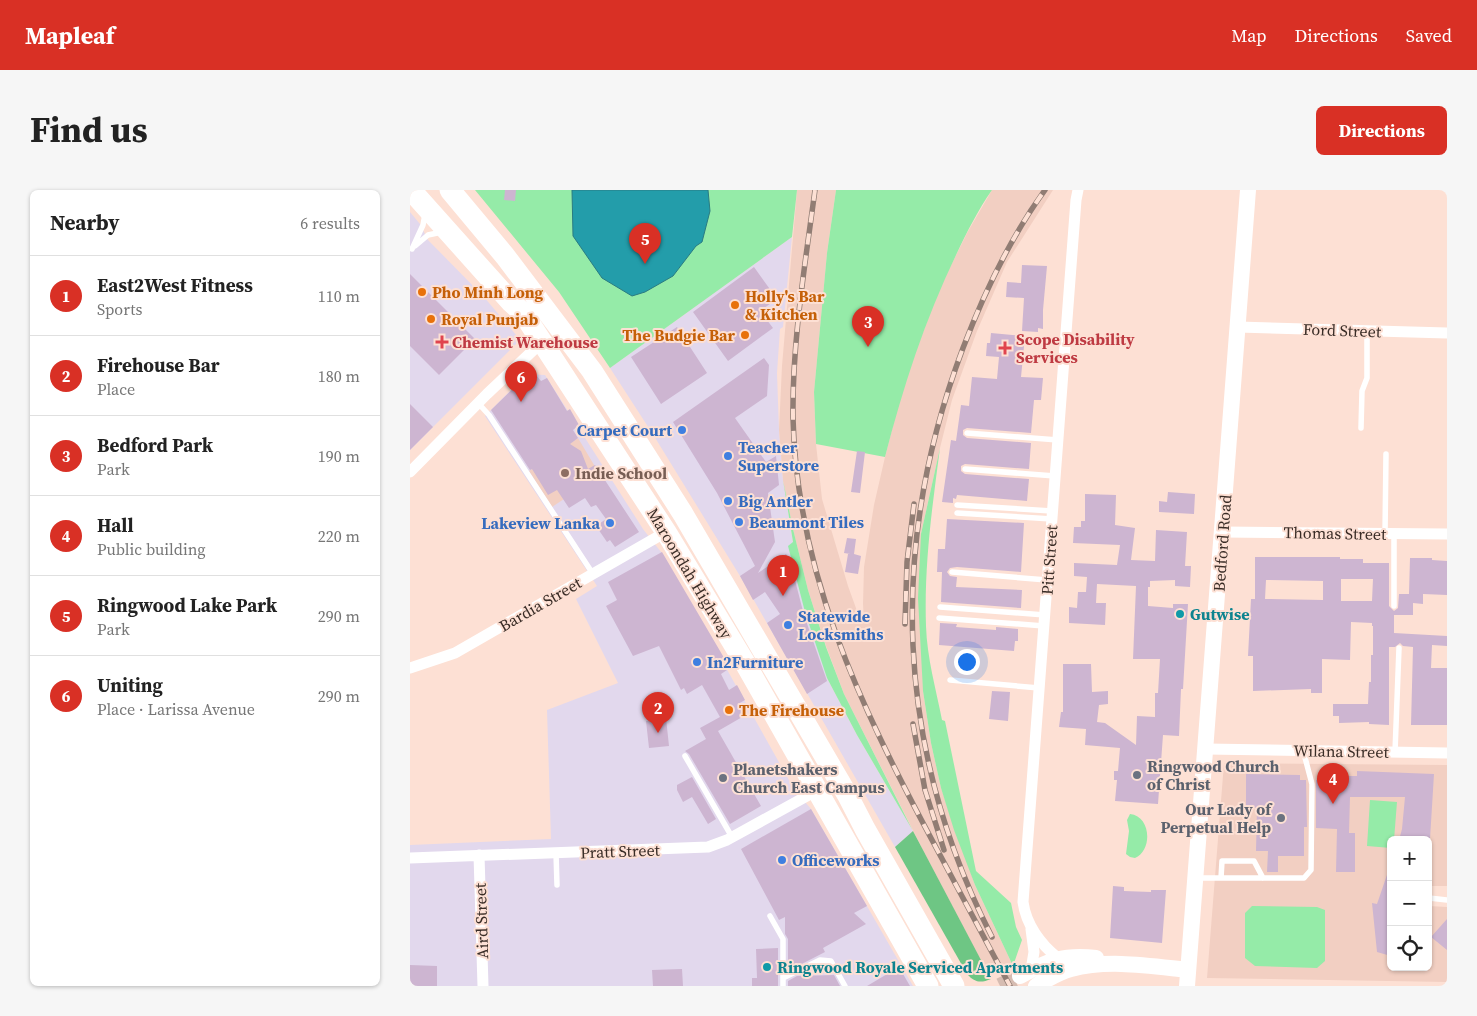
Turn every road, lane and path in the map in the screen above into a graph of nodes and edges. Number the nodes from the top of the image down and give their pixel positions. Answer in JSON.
{"nodes":[{"id":1,"x":450,"y":190,"type":"edge"},
{"id":2,"x":1078,"y":190,"type":"edge"},
{"id":3,"x":1248,"y":190,"type":"edge"},
{"id":4,"x":417,"y":198,"type":"edge"},
{"id":5,"x":468,"y":211,"type":"junction"},
{"id":6,"x":447,"y":231,"type":"junction"},
{"id":7,"x":1447,"y":321,"type":"edge"},
{"id":8,"x":1238,"y":327,"type":"junction"},
{"id":9,"x":560,"y":329,"type":"junction"},
{"id":10,"x":1367,"y":331,"type":"junction"},
{"id":11,"x":1447,"y":333,"type":"edge"},
{"id":12,"x":542,"y":341,"type":"junction"},
{"id":13,"x":478,"y":403,"type":"junction"},
{"id":14,"x":1361,"y":428,"type":"dead end"},
{"id":15,"x":967,"y":433,"type":"dead end"},
{"id":16,"x":1058,"y":440,"type":"junction"},
{"id":17,"x":1386,"y":454,"type":"dead end"},
{"id":18,"x":965,"y":469,"type":"dead end"},
{"id":19,"x":410,"y":472,"type":"edge"},
{"id":20,"x":1055,"y":476,"type":"junction"},
{"id":21,"x":956,"y":505,"type":"dead end"},
{"id":22,"x":957,"y":512,"type":"dead end"},
{"id":23,"x":1052,"y":515,"type":"junction"},
{"id":24,"x":666,"y":532,"type":"junction"},
{"id":25,"x":1223,"y":532,"type":"junction"},
{"id":26,"x":1389,"y":534,"type":"junction"},
{"id":27,"x":1447,"y":534,"type":"edge"},
{"id":28,"x":952,"y":572,"type":"dead end"},
{"id":29,"x":593,"y":574,"type":"junction"},
{"id":30,"x":1047,"y":580,"type":"junction"},
{"id":31,"x":1394,"y":606,"type":"dead end"},
{"id":32,"x":940,"y":607,"type":"dead end"},
{"id":33,"x":939,"y":618,"type":"dead end"},
{"id":34,"x":1044,"y":620,"type":"junction"},
{"id":35,"x":1399,"y":648,"type":"dead end"},
{"id":36,"x":410,"y":668,"type":"edge"},
{"id":37,"x":781,"y":679,"type":"junction"},
{"id":38,"x":950,"y":680,"type":"dead end"},
{"id":39,"x":1039,"y":688,"type":"junction"},
{"id":40,"x":760,"y":691,"type":"junction"},
{"id":41,"x":1206,"y":749,"type":"junction"},
{"id":42,"x":1303,"y":750,"type":"junction"},
{"id":43,"x":1395,"y":752,"type":"junction"},
{"id":44,"x":1447,"y":752,"type":"edge"},
{"id":45,"x":685,"y":756,"type":"dead end"},
{"id":46,"x":816,"y":791,"type":"junction"},
{"id":47,"x":732,"y":838,"type":"junction"},
{"id":48,"x":556,"y":853,"type":"junction"},
{"id":49,"x":479,"y":855,"type":"junction"},
{"id":50,"x":410,"y":858,"type":"edge"},
{"id":51,"x":1196,"y":878,"type":"junction"},
{"id":52,"x":1221,"y":878,"type":"junction"},
{"id":53,"x":1263,"y":878,"type":"junction"},
{"id":54,"x":557,"y":885,"type":"dead end"},
{"id":55,"x":1432,"y":898,"type":"edge"},
{"id":56,"x":1447,"y":900,"type":"edge"},
{"id":57,"x":770,"y":916,"type":"dead end"},
{"id":58,"x":1031,"y":929,"type":"junction"},
{"id":59,"x":1058,"y":958,"type":"junction"},
{"id":60,"x":1117,"y":964,"type":"junction"},
{"id":61,"x":1025,"y":973,"type":"joint"},
{"id":62,"x":783,"y":978,"type":"junction"},
{"id":63,"x":1188,"y":978,"type":"edge"},
{"id":64,"x":482,"y":986,"type":"edge"},
{"id":65,"x":784,"y":986,"type":"edge"},
{"id":66,"x":845,"y":986,"type":"edge"},
{"id":67,"x":928,"y":986,"type":"edge"},
{"id":68,"x":954,"y":986,"type":"edge"},
{"id":69,"x":1036,"y":986,"type":"tunnel mouth"}],
"edges":[{"from":1,"to":5,"type":"highway","name":"Maroondah Highway"},
{"from":2,"to":16,"type":"street","name":"Pitt Street"},
{"from":3,"to":8,"type":"main road","name":"Bedford Road"},
{"from":4,"to":6,"type":"highway","name":"Maroondah Highway"},
{"from":4,"to":6,"type":"lane"},
{"from":5,"to":6,"type":"highway"},
{"from":5,"to":9,"type":"highway","name":"Maroondah Highway"},
{"from":6,"to":12,"type":"highway","name":"Maroondah Highway"},
{"from":7,"to":11,"type":"street"},
{"from":8,"to":10,"type":"street","name":"Ford Street"},
{"from":8,"to":25,"type":"main road","name":"Bedford Road"},
{"from":9,"to":12,"type":"street"},
{"from":9,"to":37,"type":"highway","name":"Maroondah Highway"},
{"from":10,"to":11,"type":"street","name":"Ford Street"},
{"from":10,"to":14,"type":"lane"},
{"from":12,"to":13,"type":"street"},
{"from":12,"to":24,"type":"highway","name":"Maroondah Highway"},
{"from":13,"to":19,"type":"street"},
{"from":13,"to":29,"type":"lane"},
{"from":15,"to":16,"type":"lane"},
{"from":16,"to":20,"type":"street","name":"Pitt Street"},
{"from":17,"to":26,"type":"lane"},
{"from":18,"to":20,"type":"lane"},
{"from":20,"to":23,"type":"street","name":"Pitt Street"},
{"from":21,"to":23,"type":"lane"},
{"from":22,"to":23,"type":"lane"},
{"from":23,"to":30,"type":"street","name":"Pitt Street"},
{"from":24,"to":29,"type":"street","name":"Bardia Street"},
{"from":24,"to":40,"type":"highway","name":"Maroondah Highway"},
{"from":25,"to":26,"type":"street","name":"Thomas Street"},
{"from":25,"to":41,"type":"main road","name":"Bedford Road"},
{"from":26,"to":27,"type":"street","name":"Thomas Street"},
{"from":26,"to":31,"type":"lane"},
{"from":28,"to":30,"type":"lane"},
{"from":29,"to":36,"type":"street","name":"Bardia Street"},
{"from":30,"to":34,"type":"street","name":"Pitt Street"},
{"from":32,"to":34,"type":"lane"},
{"from":33,"to":34,"type":"lane"},
{"from":34,"to":39,"type":"street","name":"Pitt Street"},
{"from":35,"to":43,"type":"lane"},
{"from":37,"to":40,"type":"highway"},
{"from":37,"to":68,"type":"highway","name":"Maroondah Highway"},
{"from":38,"to":39,"type":"lane"},
{"from":39,"to":58,"type":"street","name":"Pitt Street"},
{"from":40,"to":46,"type":"highway","name":"Maroondah Highway"},
{"from":41,"to":42,"type":"street","name":"Wilana Street"},
{"from":41,"to":51,"type":"main road","name":"Bedford Road"},
{"from":42,"to":43,"type":"street","name":"Wilana Street"},
{"from":42,"to":53,"type":"lane"},
{"from":43,"to":44,"type":"street","name":"Wilana Street"},
{"from":45,"to":47,"type":"lane"},
{"from":46,"to":47,"type":"street","name":"Pratt Street"},
{"from":46,"to":67,"type":"highway","name":"Maroondah Highway"},
{"from":47,"to":48,"type":"street","name":"Pratt Street"},
{"from":48,"to":49,"type":"street","name":"Pratt Street"},
{"from":48,"to":54,"type":"lane"},
{"from":49,"to":50,"type":"street","name":"Pratt Street"},
{"from":49,"to":64,"type":"street","name":"Aird Street"},
{"from":51,"to":52,"type":"lane"},
{"from":51,"to":63,"type":"main road","name":"Bedford Road"},
{"from":52,"to":53,"type":"lane"},
{"from":52,"to":53,"type":"lane"},
{"from":55,"to":56,"type":"lane"},
{"from":57,"to":62,"type":"lane"},
{"from":58,"to":59,"type":"street","name":"Pitt Street"},
{"from":58,"to":61,"type":"street","name":"Pitt Street"},
{"from":59,"to":60,"type":"main road"},
{"from":59,"to":61,"type":"main road"},
{"from":60,"to":63,"type":"main road"},
{"from":60,"to":69,"type":"main road"},
{"from":62,"to":65,"type":"lane"},
{"from":62,"to":66,"type":"lane"}]}
